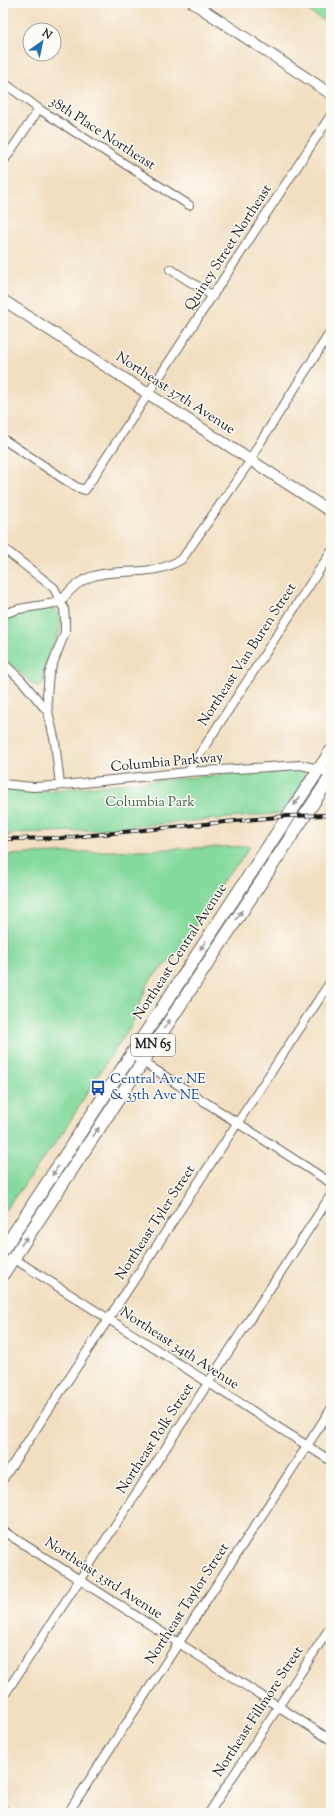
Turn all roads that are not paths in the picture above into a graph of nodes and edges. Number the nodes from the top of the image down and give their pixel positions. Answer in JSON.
{"nodes":[{"id":1,"x":193,"y":3,"type":"edge"},
{"id":2,"x":3,"y":82,"type":"edge"},
{"id":3,"x":331,"y":94,"type":"edge"},
{"id":4,"x":39,"y":109,"type":"junction"},
{"id":5,"x":331,"y":115,"type":"edge"},
{"id":6,"x":3,"y":162,"type":"edge"},
{"id":7,"x":189,"y":205,"type":"dead end"},
{"id":8,"x":170,"y":269,"type":"dead end"},
{"id":9,"x":213,"y":296,"type":"junction"},
{"id":10,"x":3,"y":300,"type":"edge"},
{"id":11,"x":331,"y":331,"type":"edge"},
{"id":12,"x":149,"y":394,"type":"junction"},
{"id":13,"x":3,"y":439,"type":"edge"},
{"id":14,"x":251,"y":460,"type":"junction"},
{"id":15,"x":331,"y":512,"type":"edge"},
{"id":16,"x":3,"y":548,"type":"edge"},
{"id":17,"x":331,"y":552,"type":"edge"},
{"id":18,"x":61,"y":602,"type":"junction"},
{"id":19,"x":3,"y":614,"type":"edge"},
{"id":20,"x":3,"y":664,"type":"edge"},
{"id":21,"x":48,"y":712,"type":"junction"},
{"id":22,"x":331,"y":751,"type":"edge"},
{"id":23,"x":319,"y":769,"type":"junction"},
{"id":24,"x":188,"y":772,"type":"junction"},
{"id":25,"x":331,"y":776,"type":"edge"},
{"id":26,"x":3,"y":784,"type":"edge"},
{"id":27,"x":60,"y":785,"type":"junction"},
{"id":28,"x":331,"y":981,"type":"edge"},
{"id":29,"x":137,"y":1058,"type":"junction"},
{"id":30,"x":237,"y":1123,"type":"junction"},
{"id":31,"x":331,"y":1183,"type":"edge"},
{"id":32,"x":331,"y":1195,"type":"edge"},
{"id":33,"x":3,"y":1250,"type":"edge"},
{"id":34,"x":13,"y":1258,"type":"junction"},
{"id":35,"x":3,"y":1274,"type":"edge"},
{"id":36,"x":109,"y":1319,"type":"junction"},
{"id":37,"x":208,"y":1383,"type":"junction"},
{"id":38,"x":331,"y":1409,"type":"edge"},
{"id":39,"x":307,"y":1446,"type":"junction"},
{"id":40,"x":331,"y":1461,"type":"edge"},
{"id":41,"x":3,"y":1479,"type":"edge"},
{"id":42,"x":3,"y":1531,"type":"edge"},
{"id":43,"x":79,"y":1580,"type":"junction"},
{"id":44,"x":331,"y":1626,"type":"edge"},
{"id":45,"x":178,"y":1643,"type":"junction"},
{"id":46,"x":3,"y":1697,"type":"edge"},
{"id":47,"x":278,"y":1706,"type":"junction"},
{"id":48,"x":331,"y":1740,"type":"edge"},
{"id":49,"x":3,"y":1810,"type":"edge"},
{"id":50,"x":8,"y":1813,"type":"edge"},
{"id":51,"x":68,"y":1813,"type":"edge"},
{"id":52,"x":209,"y":1813,"type":"edge"}],
"edges":[{"from":1,"to":3,"type":"street"},
{"from":2,"to":4,"type":"street","name":"38th Place Northeast"},
{"from":4,"to":6,"type":"street"},
{"from":4,"to":7,"type":"street","name":"38th Place Northeast"},
{"from":5,"to":9,"type":"street","name":"Quincy Street Northeast"},
{"from":8,"to":9,"type":"street"},
{"from":9,"to":12,"type":"street","name":"Quincy Street Northeast"},
{"from":10,"to":12,"type":"street","name":"Northeast 37th Avenue"},
{"from":11,"to":14,"type":"street"},
{"from":12,"to":13,"type":"street","name":"Quincy Street Northeast"},
{"from":12,"to":14,"type":"street","name":"Northeast 37th Avenue"},
{"from":14,"to":15,"type":"street","name":"Northeast 37th Avenue"},
{"from":14,"to":18,"type":"street"},
{"from":16,"to":18,"type":"street"},
{"from":17,"to":24,"type":"street","name":"Northeast Van Buren Street"},
{"from":18,"to":19,"type":"street"},
{"from":18,"to":21,"type":"street"},
{"from":20,"to":21,"type":"street"},
{"from":21,"to":27,"type":"street"},
{"from":22,"to":23,"type":"main road","name":"Northeast Central Avenue","number":"MN 65"},
{"from":23,"to":24,"type":"street","name":"Columbia Parkway"},
{"from":23,"to":25,"type":"street","name":"Columbia Parkway"},
{"from":23,"to":29,"type":"main road","name":"Northeast Central Avenue","number":"MN 65","one_way":true},
{"from":24,"to":27,"type":"street","name":"Columbia Parkway"},
{"from":29,"to":25,"type":"main road","name":"Northeast Central Avenue","number":"MN 65","one_way":true},
{"from":26,"to":27,"type":"street","name":"Columbia Parkway"},
{"from":28,"to":30,"type":"street","name":"Northeast Tyler Street"},
{"from":29,"to":30,"type":"street"},
{"from":29,"to":33,"type":"main road","name":"Northeast Central Avenue","number":"MN 65","one_way":true},
{"from":34,"to":29,"type":"main road","name":"Northeast Central Avenue","number":"MN 65","one_way":true},
{"from":30,"to":31,"type":"street"},
{"from":30,"to":36,"type":"street","name":"Northeast Tyler Street"},
{"from":32,"to":37,"type":"street","name":"Northeast Polk Street"},
{"from":34,"to":35,"type":"main road","name":"Northeast Central Avenue","number":"MN 65"},
{"from":34,"to":36,"type":"street","name":"Northeast 34th Avenue"},
{"from":36,"to":37,"type":"street","name":"Northeast 34th Avenue"},
{"from":36,"to":41,"type":"street","name":"Northeast Tyler Street"},
{"from":37,"to":39,"type":"street","name":"Northeast 34th Avenue"},
{"from":37,"to":43,"type":"street","name":"Northeast Polk Street"},
{"from":38,"to":39,"type":"street","name":"Northeast Taylor Street"},
{"from":39,"to":40,"type":"street","name":"Northeast 34th Avenue"},
{"from":39,"to":45,"type":"street","name":"Northeast Taylor Street"},
{"from":42,"to":43,"type":"street","name":"Northeast 33rd Avenue"},
{"from":43,"to":45,"type":"street","name":"Northeast 33rd Avenue"},
{"from":43,"to":46,"type":"street","name":"Northeast Polk Street"},
{"from":44,"to":47,"type":"street","name":"Northeast Fillmore Street"},
{"from":45,"to":47,"type":"street","name":"Northeast 33rd Avenue"},
{"from":45,"to":51,"type":"street","name":"Northeast Taylor Street"},
{"from":47,"to":48,"type":"street","name":"Northeast 33rd Avenue"},
{"from":47,"to":52,"type":"street","name":"Northeast Fillmore Street"},
{"from":49,"to":50,"type":"street"}]}
